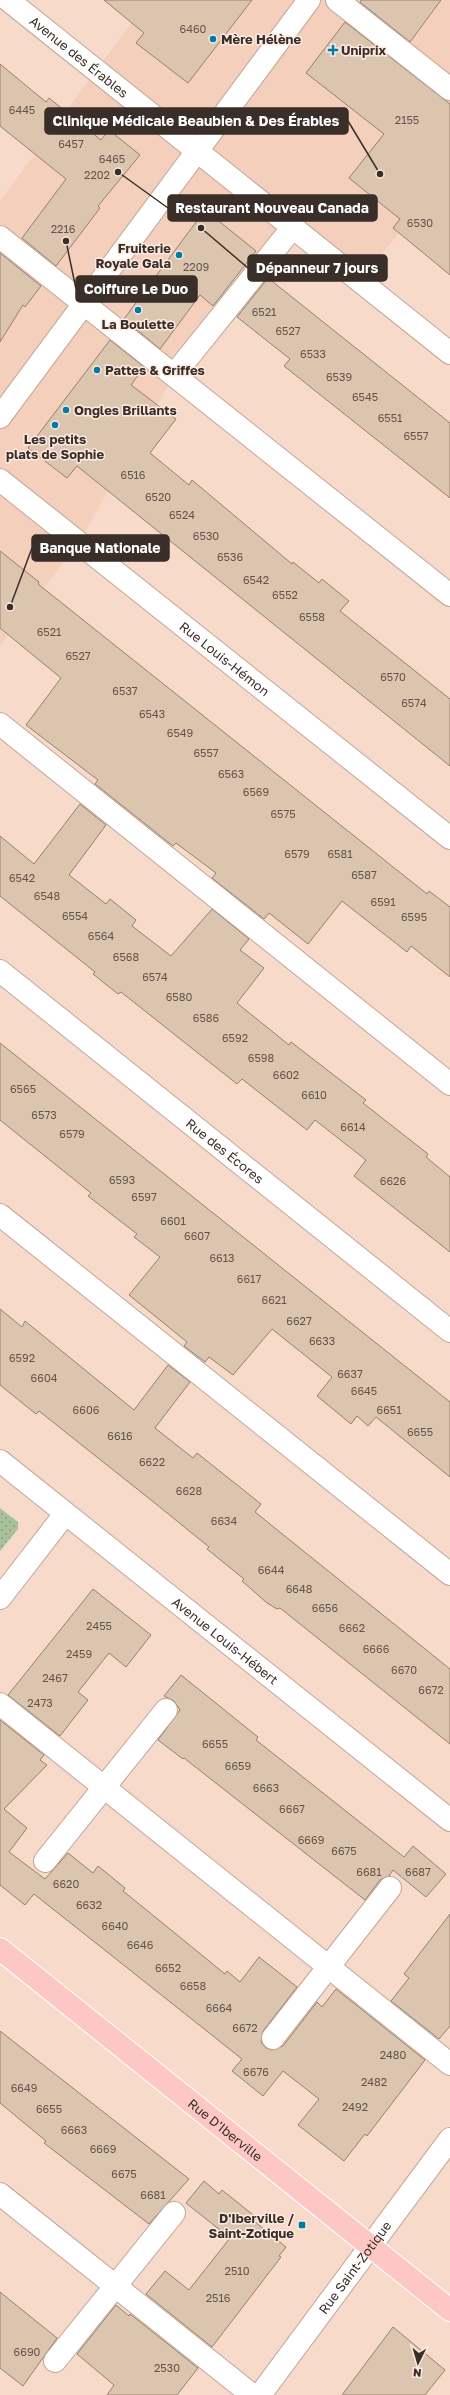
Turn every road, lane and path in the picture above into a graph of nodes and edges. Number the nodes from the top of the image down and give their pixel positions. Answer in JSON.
{"nodes":[{"id":1,"x":8,"y":0,"type":"edge"},
{"id":2,"x":309,"y":0,"type":"edge"},
{"id":3,"x":337,"y":0,"type":"edge"},
{"id":4,"x":450,"y":88,"type":"edge"},
{"id":5,"x":197,"y":151,"type":"junction"},
{"id":6,"x":293,"y":227,"type":"junction"},
{"id":7,"x":0,"y":237,"type":"edge"},
{"id":8,"x":84,"y":304,"type":"junction"},
{"id":9,"x":450,"y":353,"type":"edge"},
{"id":10,"x":174,"y":375,"type":"junction"},
{"id":11,"x":0,"y":417,"type":"edge"},
{"id":12,"x":0,"y":480,"type":"edge"},
{"id":13,"x":450,"y":595,"type":"edge"},
{"id":14,"x":0,"y":724,"type":"edge"},
{"id":15,"x":450,"y":838,"type":"edge"},
{"id":16,"x":0,"y":971,"type":"edge"},
{"id":17,"x":450,"y":1084,"type":"edge"},
{"id":18,"x":0,"y":1216,"type":"edge"},
{"id":19,"x":450,"y":1331,"type":"edge"},
{"id":20,"x":0,"y":1461,"type":"edge"},
{"id":21,"x":65,"y":1514,"type":"junction"},
{"id":22,"x":450,"y":1574,"type":"edge"},
{"id":23,"x":0,"y":1598,"type":"edge"},
{"id":24,"x":0,"y":1704,"type":"edge"},
{"id":25,"x":166,"y":1710,"type":"dead end"},
{"id":26,"x":104,"y":1788,"type":"junction"},
{"id":27,"x":450,"y":1820,"type":"edge"},
{"id":28,"x":45,"y":1861,"type":"dead end"},
{"id":29,"x":390,"y":1888,"type":"dead end"},
{"id":30,"x":0,"y":1949,"type":"edge"},
{"id":31,"x":329,"y":1967,"type":"junction"},
{"id":32,"x":273,"y":2038,"type":"dead end"},
{"id":33,"x":450,"y":2064,"type":"edge"},
{"id":34,"x":450,"y":2139,"type":"edge"},
{"id":35,"x":0,"y":2194,"type":"edge"},
{"id":36,"x":174,"y":2213,"type":"dead end"},
{"id":37,"x":370,"y":2247,"type":"junction"},
{"id":38,"x":115,"y":2286,"type":"junction"},
{"id":39,"x":450,"y":2310,"type":"edge"},
{"id":40,"x":55,"y":2360,"type":"dead end"},
{"id":41,"x":252,"y":2395,"type":"edge"},
{"id":42,"x":260,"y":2395,"type":"edge"}],
"edges":[{"from":1,"to":5,"type":"street","name":"Avenue des Érables"},
{"from":2,"to":5,"type":"street"},
{"from":3,"to":4,"type":"street"},
{"from":5,"to":6,"type":"street","name":"Avenue des Érables"},
{"from":5,"to":8,"type":"street"},
{"from":6,"to":9,"type":"street","name":"Avenue des Érables"},
{"from":6,"to":10,"type":"street"},
{"from":7,"to":8,"type":"street"},
{"from":8,"to":10,"type":"street"},
{"from":8,"to":11,"type":"street"},
{"from":10,"to":13,"type":"street"},
{"from":12,"to":15,"type":"street","name":"Rue Louis-Hémon"},
{"from":14,"to":17,"type":"street"},
{"from":16,"to":19,"type":"street","name":"Rue des Écores"},
{"from":18,"to":22,"type":"street"},
{"from":20,"to":21,"type":"street","name":"Avenue Louis-Hébert"},
{"from":21,"to":23,"type":"street"},
{"from":21,"to":27,"type":"street","name":"Avenue Louis-Hébert"},
{"from":24,"to":26,"type":"street"},
{"from":25,"to":26,"type":"street"},
{"from":26,"to":28,"type":"street"},
{"from":26,"to":31,"type":"street"},
{"from":29,"to":31,"type":"street"},
{"from":30,"to":37,"type":"main road","name":"Rue D'Iberville"},
{"from":31,"to":32,"type":"street"},
{"from":31,"to":33,"type":"street"},
{"from":34,"to":37,"type":"street","name":"Rue Saint-Zotique"},
{"from":35,"to":38,"type":"street"},
{"from":36,"to":38,"type":"street"},
{"from":37,"to":39,"type":"main road","name":"Rue D'Iberville"},
{"from":37,"to":42,"type":"street","name":"Rue Saint-Zotique"},
{"from":38,"to":40,"type":"street"},
{"from":38,"to":41,"type":"street"}]}
